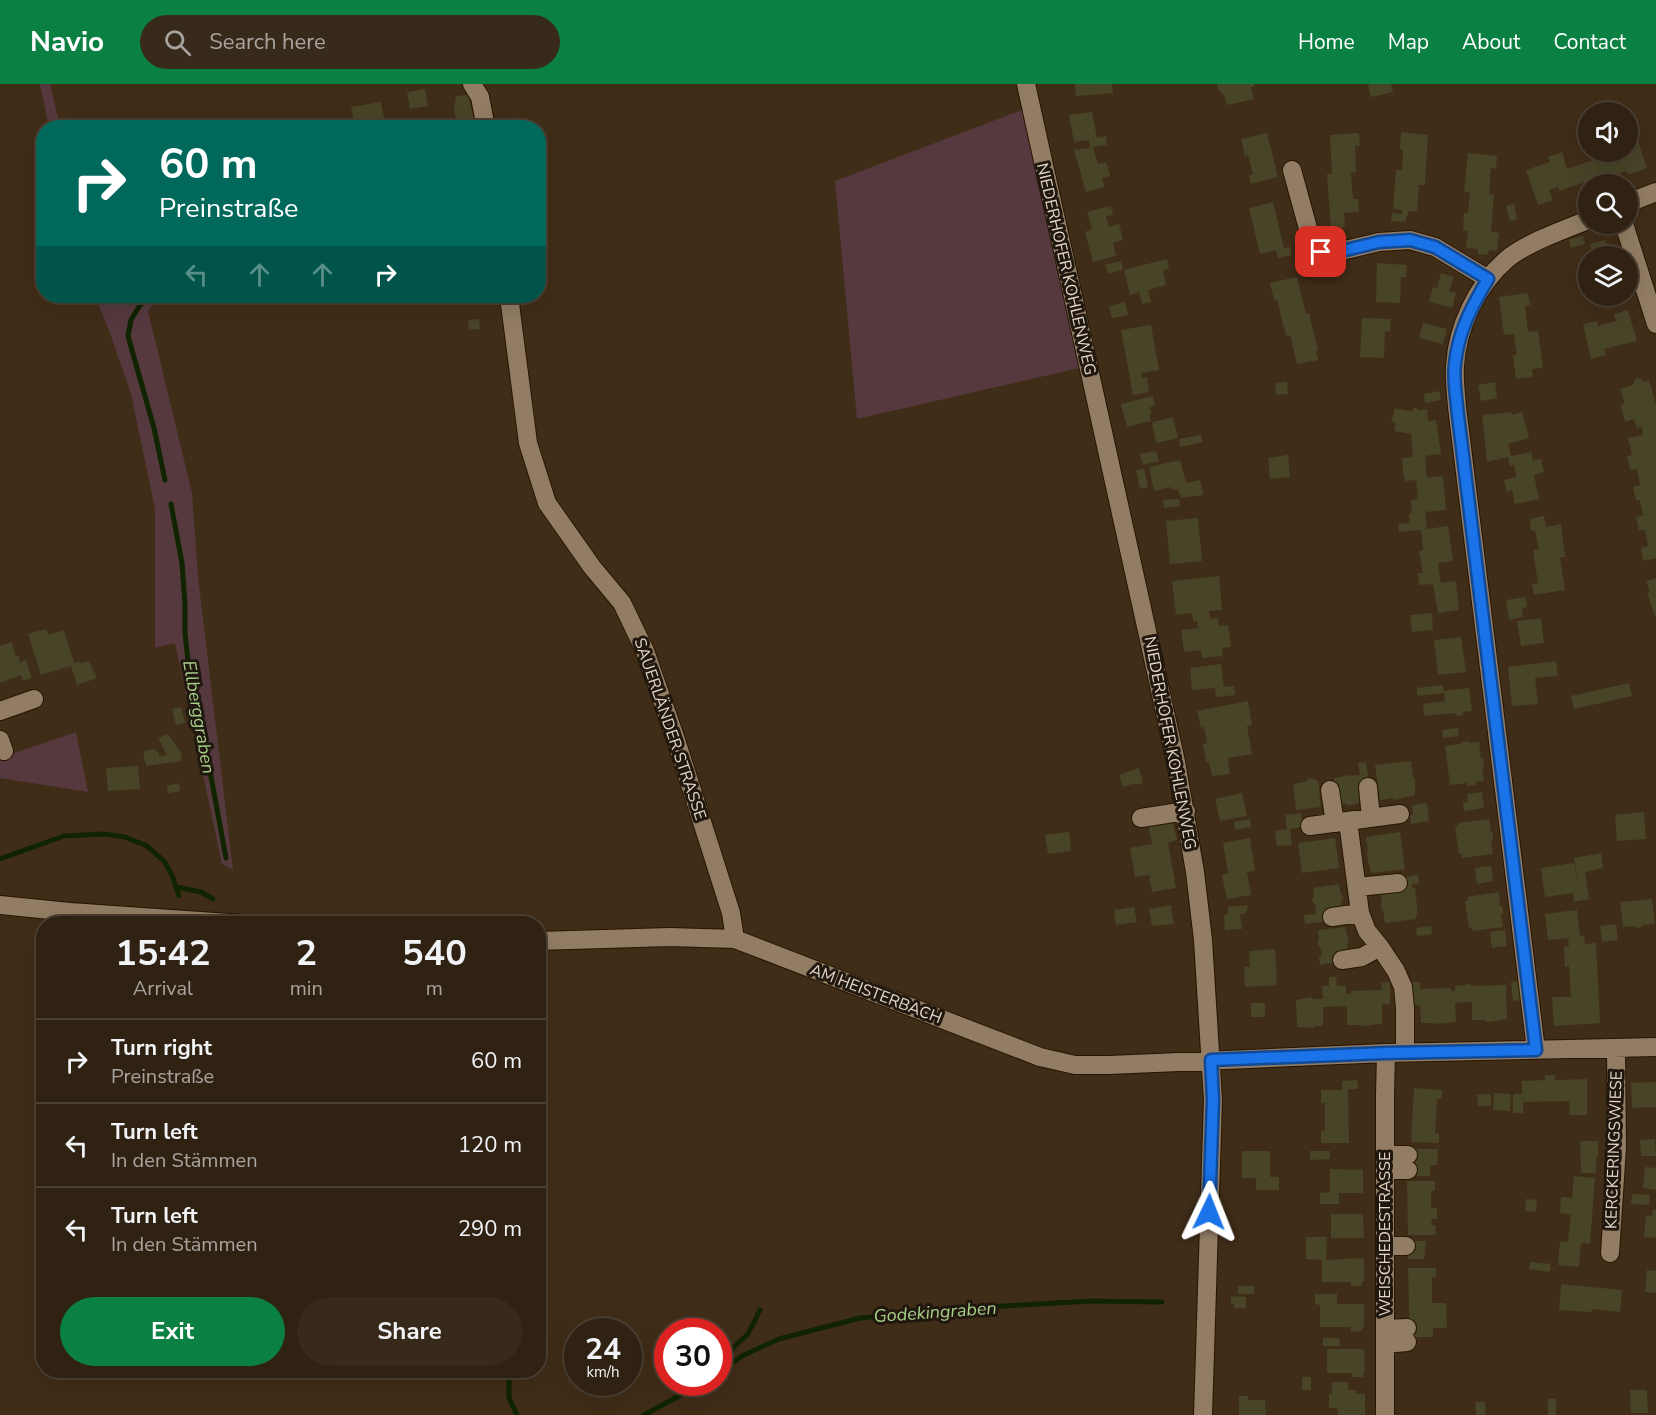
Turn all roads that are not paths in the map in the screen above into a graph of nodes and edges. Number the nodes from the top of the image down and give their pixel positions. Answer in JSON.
{"nodes":[{"id":1,"x":472,"y":84,"type":"edge"},
{"id":2,"x":1026,"y":84,"type":"edge"},
{"id":3,"x":484,"y":120,"type":"edge"},
{"id":4,"x":1292,"y":170,"type":"dead end"},
{"id":5,"x":1656,"y":192,"type":"edge"},
{"id":6,"x":1638,"y":199,"type":"edge"},
{"id":7,"x":1578,"y":224,"type":"edge"},
{"id":8,"x":1627,"y":234,"type":"edge"},
{"id":9,"x":1488,"y":279,"type":"junction"},
{"id":10,"x":510,"y":303,"type":"edge"},
{"id":11,"x":1656,"y":324,"type":"edge"},
{"id":12,"x":34,"y":699,"type":"dead end"},
{"id":13,"x":0,"y":711,"type":"edge"},
{"id":14,"x":1368,"y":787,"type":"dead end"},
{"id":15,"x":1330,"y":790,"type":"dead end"},
{"id":16,"x":1186,"y":811,"type":"junction"},
{"id":17,"x":1400,"y":814,"type":"dead end"},
{"id":18,"x":1141,"y":818,"type":"dead end"},
{"id":19,"x":1371,"y":818,"type":"junction"},
{"id":20,"x":1341,"y":822,"type":"junction"},
{"id":21,"x":1310,"y":826,"type":"dead end"},
{"id":22,"x":1398,"y":882,"type":"dead end"},
{"id":23,"x":1357,"y":887,"type":"junction"},
{"id":24,"x":0,"y":905,"type":"edge"},
{"id":25,"x":1360,"y":913,"type":"junction"},
{"id":26,"x":127,"y":916,"type":"edge"},
{"id":27,"x":1332,"y":917,"type":"dead end"},
{"id":28,"x":735,"y":939,"type":"junction"},
{"id":29,"x":546,"y":941,"type":"edge"},
{"id":30,"x":1380,"y":947,"type":"junction"},
{"id":31,"x":1342,"y":960,"type":"dead end"},
{"id":32,"x":1656,"y":1047,"type":"edge"},
{"id":33,"x":1616,"y":1048,"type":"junction"},
{"id":34,"x":1536,"y":1050,"type":"junction"},
{"id":35,"x":1386,"y":1053,"type":"junction"},
{"id":36,"x":1405,"y":1053,"type":"junction"},
{"id":37,"x":1211,"y":1060,"type":"junction"},
{"id":38,"x":1408,"y":1162,"type":"dead end"},
{"id":39,"x":1385,"y":1163,"type":"junction"},
{"id":40,"x":1385,"y":1251,"type":"junction"},
{"id":41,"x":1405,"y":1251,"type":"dead end"},
{"id":42,"x":1610,"y":1253,"type":"dead end"},
{"id":43,"x":1407,"y":1335,"type":"dead end"},
{"id":44,"x":1385,"y":1336,"type":"junction"},
{"id":45,"x":1203,"y":1415,"type":"edge"},
{"id":46,"x":1386,"y":1415,"type":"edge"}],
"edges":[{"from":1,"to":3,"type":"street"},
{"from":2,"to":16,"type":"street","name":"NIEDERHOFER KOHLENWEG"},
{"from":4,"to":9,"type":"street"},
{"from":5,"to":6,"type":"street"},
{"from":7,"to":9,"type":"street"},
{"from":8,"to":11,"type":"street"},
{"from":9,"to":34,"type":"street"},
{"from":10,"to":28,"type":"street","name":"SAUERLÄNDER STRASSE"},
{"from":12,"to":13,"type":"street"},
{"from":14,"to":19,"type":"street"},
{"from":15,"to":20,"type":"street"},
{"from":16,"to":18,"type":"street"},
{"from":16,"to":37,"type":"street","name":"NIEDERHOFER KOHLENWEG"},
{"from":17,"to":19,"type":"street"},
{"from":19,"to":20,"type":"street"},
{"from":20,"to":21,"type":"street"},
{"from":20,"to":23,"type":"street"},
{"from":22,"to":23,"type":"street"},
{"from":23,"to":25,"type":"street"},
{"from":24,"to":26,"type":"street"},
{"from":25,"to":27,"type":"street"},
{"from":25,"to":30,"type":"street"},
{"from":28,"to":29,"type":"street","name":"AM HEISTERBACH"},
{"from":28,"to":37,"type":"street","name":"AM HEISTERBACH"},
{"from":30,"to":31,"type":"street"},
{"from":30,"to":36,"type":"street"},
{"from":32,"to":33,"type":"street","name":"AM HEISTERBACH"},
{"from":33,"to":34,"type":"street","name":"AM HEISTERBACH"},
{"from":33,"to":42,"type":"street","name":"KERCKERINGSWIESE"},
{"from":34,"to":36,"type":"street","name":"AM HEISTERBACH"},
{"from":35,"to":36,"type":"street","name":"AM HEISTERBACH"},
{"from":35,"to":37,"type":"street","name":"AM HEISTERBACH"},
{"from":35,"to":39,"type":"street","name":"WEISCHEDESTRASSE"},
{"from":37,"to":45,"type":"street","name":"NIEDERHOFER KOHLENWEG"},
{"from":38,"to":39,"type":"street"},
{"from":39,"to":40,"type":"street","name":"WEISCHEDESTRASSE"},
{"from":40,"to":41,"type":"street"},
{"from":40,"to":44,"type":"street","name":"WEISCHEDESTRASSE"},
{"from":43,"to":44,"type":"street"},
{"from":44,"to":46,"type":"street","name":"WEISCHEDESTRASSE"}]}
